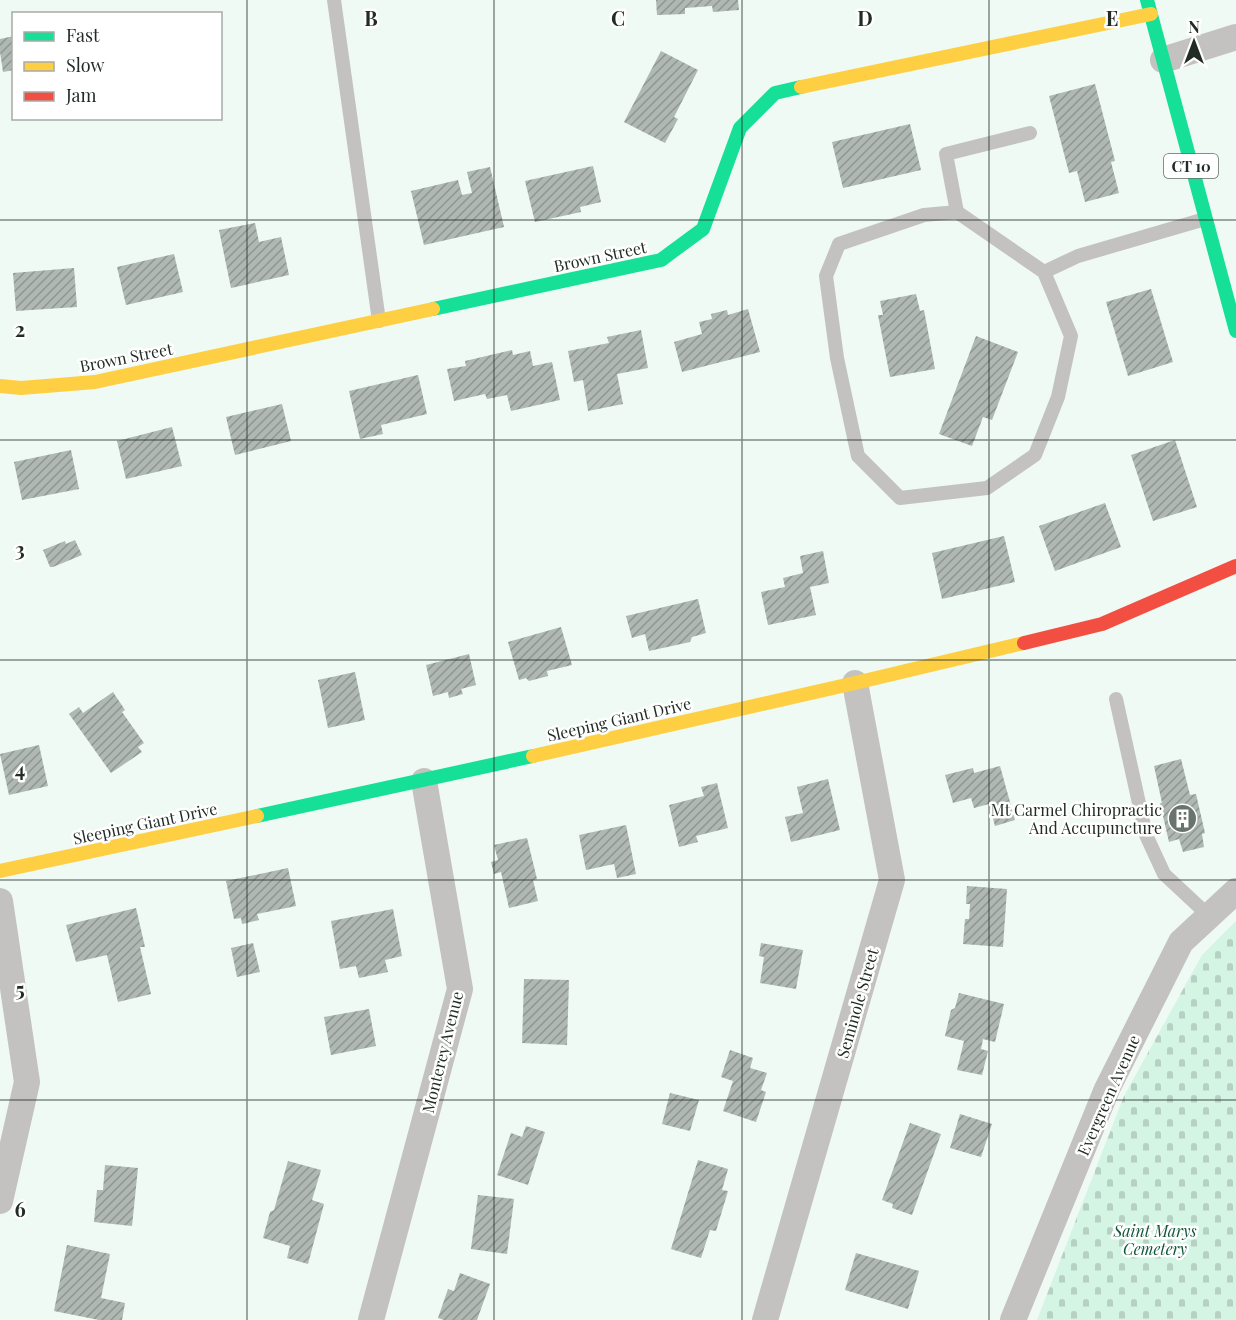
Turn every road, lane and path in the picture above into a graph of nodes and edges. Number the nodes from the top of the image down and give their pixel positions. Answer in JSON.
{"nodes":[{"id":1,"x":334,"y":0,"type":"edge"},
{"id":2,"x":1149,"y":7,"type":"edge"},
{"id":3,"x":1236,"y":37,"type":"edge"},
{"id":4,"x":1163,"y":60,"type":"junction"},
{"id":5,"x":1030,"y":134,"type":"dead end"},
{"id":6,"x":957,"y":212,"type":"junction"},
{"id":7,"x":1205,"y":219,"type":"junction"},
{"id":8,"x":1044,"y":272,"type":"junction"},
{"id":9,"x":379,"y":321,"type":"junction"},
{"id":10,"x":1236,"y":331,"type":"edge"},
{"id":11,"x":0,"y":386,"type":"edge"},
{"id":12,"x":1236,"y":566,"type":"edge"},
{"id":13,"x":855,"y":682,"type":"junction"},
{"id":14,"x":1116,"y":699,"type":"dead end"},
{"id":15,"x":424,"y":781,"type":"junction"},
{"id":16,"x":0,"y":871,"type":"edge"},
{"id":17,"x":1236,"y":891,"type":"edge"},
{"id":18,"x":0,"y":901,"type":"edge"},
{"id":19,"x":1209,"y":916,"type":"junction"},
{"id":20,"x":0,"y":1201,"type":"edge"},
{"id":21,"x":371,"y":1320,"type":"edge"},
{"id":22,"x":765,"y":1320,"type":"edge"},
{"id":23,"x":1013,"y":1320,"type":"edge"}],
"edges":[{"from":1,"to":9,"type":"lane"},
{"from":2,"to":4,"type":"main road","number":"CT 10"},
{"from":2,"to":9,"type":"main road","name":"Brown Street"},
{"from":3,"to":4,"type":"street"},
{"from":4,"to":7,"type":"main road","number":"CT 10"},
{"from":5,"to":6,"type":"lane"},
{"from":6,"to":8,"type":"lane"},
{"from":6,"to":8,"type":"lane"},
{"from":7,"to":8,"type":"lane"},
{"from":7,"to":10,"type":"main road","number":"CT 10"},
{"from":9,"to":11,"type":"main road","name":"Brown Street"},
{"from":12,"to":13,"type":"main road","name":"Sleeping Giant Drive"},
{"from":13,"to":15,"type":"main road","name":"Sleeping Giant Drive"},
{"from":13,"to":22,"type":"street","name":"Seminole Street"},
{"from":14,"to":19,"type":"lane"},
{"from":15,"to":16,"type":"main road","name":"Sleeping Giant Drive"},
{"from":15,"to":21,"type":"street","name":"Monterey Avenue"},
{"from":17,"to":19,"type":"street","name":"Evergreen Avenue"},
{"from":18,"to":20,"type":"street"},
{"from":19,"to":23,"type":"street","name":"Evergreen Avenue"}]}
